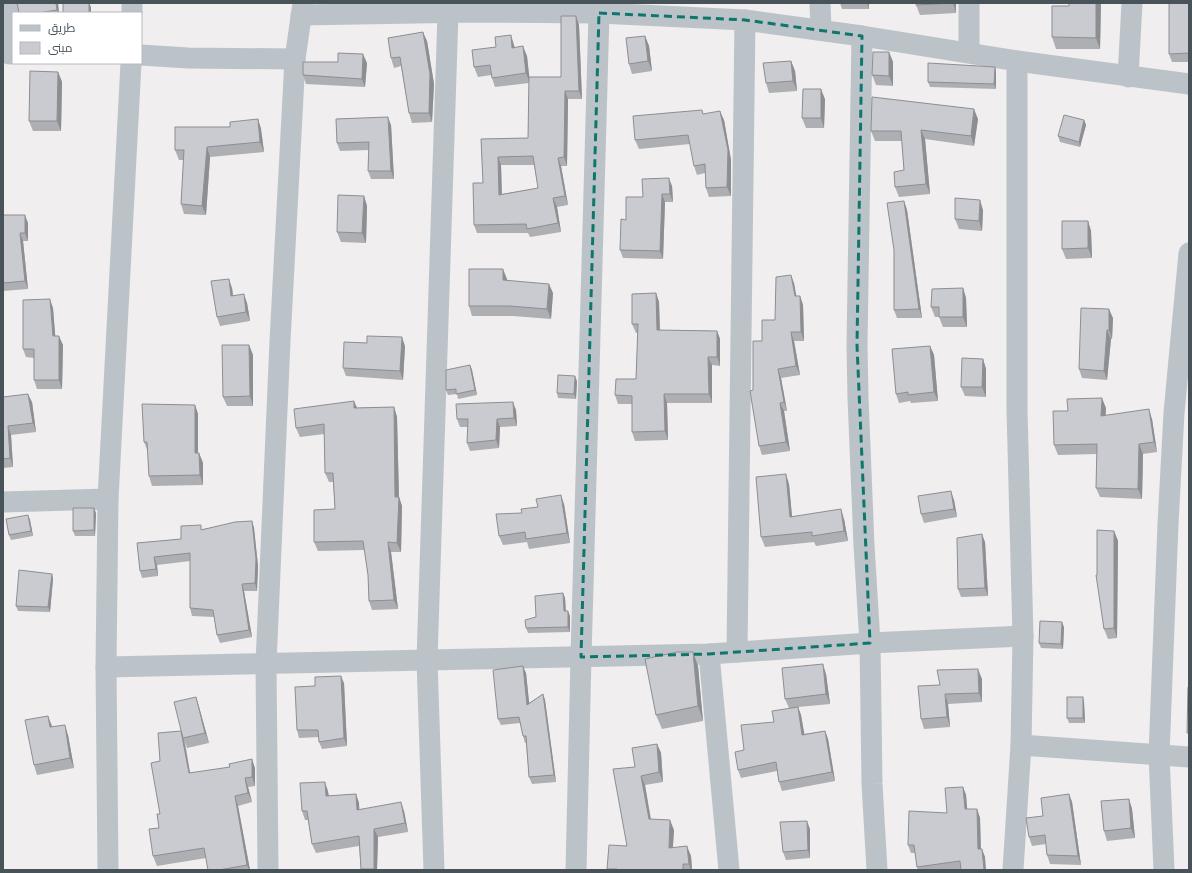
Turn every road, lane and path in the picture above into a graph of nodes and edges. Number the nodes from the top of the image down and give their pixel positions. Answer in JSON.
{"nodes":[{"id":1,"x":8,"y":3,"type":"edge"},
{"id":2,"x":820,"y":3,"type":"edge"},
{"id":3,"x":969,"y":3,"type":"edge"},
{"id":4,"x":1132,"y":3,"type":"edge"},
{"id":5,"x":475,"y":8,"type":"edge"},
{"id":6,"x":302,"y":9,"type":"edge"},
{"id":7,"x":627,"y":9,"type":"edge"},
{"id":8,"x":448,"y":13,"type":"junction"},
{"id":9,"x":599,"y":13,"type":"junction"},
{"id":10,"x":745,"y":20,"type":"junction"},
{"id":11,"x":821,"y":30,"type":"junction"},
{"id":12,"x":862,"y":36,"type":"junction"},
{"id":13,"x":969,"y":52,"type":"junction"},
{"id":14,"x":8,"y":54,"type":"edge"},
{"id":15,"x":142,"y":55,"type":"edge"},
{"id":16,"x":295,"y":59,"type":"junction"},
{"id":17,"x":1017,"y":61,"type":"junction"},
{"id":18,"x":131,"y":64,"type":"edge"},
{"id":19,"x":1128,"y":77,"type":"junction"},
{"id":20,"x":1189,"y":84,"type":"edge"},
{"id":21,"x":1189,"y":253,"type":"edge"},
{"id":22,"x":108,"y":499,"type":"junction"},
{"id":23,"x":3,"y":502,"type":"edge"},
{"id":24,"x":1023,"y":636,"type":"junction"},
{"id":25,"x":870,"y":643,"type":"junction"},
{"id":26,"x":737,"y":652,"type":"junction"},
{"id":27,"x":709,"y":654,"type":"junction"},
{"id":28,"x":581,"y":657,"type":"junction"},
{"id":29,"x":427,"y":660,"type":"junction"},
{"id":30,"x":266,"y":664,"type":"junction"},
{"id":31,"x":106,"y":667,"type":"junction"},
{"id":32,"x":1021,"y":745,"type":"junction"},
{"id":33,"x":1159,"y":755,"type":"junction"},
{"id":34,"x":1189,"y":757,"type":"edge"},
{"id":35,"x":108,"y":870,"type":"edge"},
{"id":36,"x":268,"y":870,"type":"edge"},
{"id":37,"x":434,"y":870,"type":"edge"},
{"id":38,"x":576,"y":870,"type":"edge"},
{"id":39,"x":729,"y":870,"type":"edge"},
{"id":40,"x":877,"y":870,"type":"edge"},
{"id":41,"x":1013,"y":870,"type":"edge"},
{"id":42,"x":1164,"y":870,"type":"edge"}],
"edges":[{"from":1,"to":14,"type":"street"},
{"from":2,"to":11,"type":"street"},
{"from":3,"to":13,"type":"street"},
{"from":4,"to":19,"type":"street"},
{"from":5,"to":8,"type":"street"},
{"from":5,"to":9,"type":"street"},
{"from":6,"to":8,"type":"street"},
{"from":6,"to":16,"type":"street"},
{"from":7,"to":9,"type":"street"},
{"from":7,"to":10,"type":"street"},
{"from":8,"to":29,"type":"street"},
{"from":9,"to":28,"type":"street"},
{"from":10,"to":11,"type":"street"},
{"from":10,"to":26,"type":"street"},
{"from":11,"to":12,"type":"street"},
{"from":12,"to":13,"type":"street"},
{"from":12,"to":25,"type":"street"},
{"from":13,"to":17,"type":"street"},
{"from":15,"to":16,"type":"street"},
{"from":16,"to":30,"type":"street"},
{"from":17,"to":19,"type":"street"},
{"from":17,"to":24,"type":"street"},
{"from":18,"to":22,"type":"street"},
{"from":19,"to":20,"type":"street"},
{"from":21,"to":33,"type":"street"},
{"from":22,"to":23,"type":"street"},
{"from":22,"to":31,"type":"street"},
{"from":24,"to":25,"type":"street"},
{"from":24,"to":32,"type":"street"},
{"from":25,"to":26,"type":"street"},
{"from":25,"to":40,"type":"street"},
{"from":26,"to":27,"type":"street"},
{"from":27,"to":28,"type":"street"},
{"from":27,"to":39,"type":"street"},
{"from":28,"to":29,"type":"street"},
{"from":28,"to":38,"type":"street"},
{"from":29,"to":30,"type":"street"},
{"from":29,"to":37,"type":"street"},
{"from":30,"to":31,"type":"street"},
{"from":30,"to":36,"type":"street"},
{"from":31,"to":35,"type":"street"},
{"from":32,"to":33,"type":"street"},
{"from":32,"to":41,"type":"street"},
{"from":33,"to":34,"type":"street"},
{"from":33,"to":42,"type":"street"}]}
